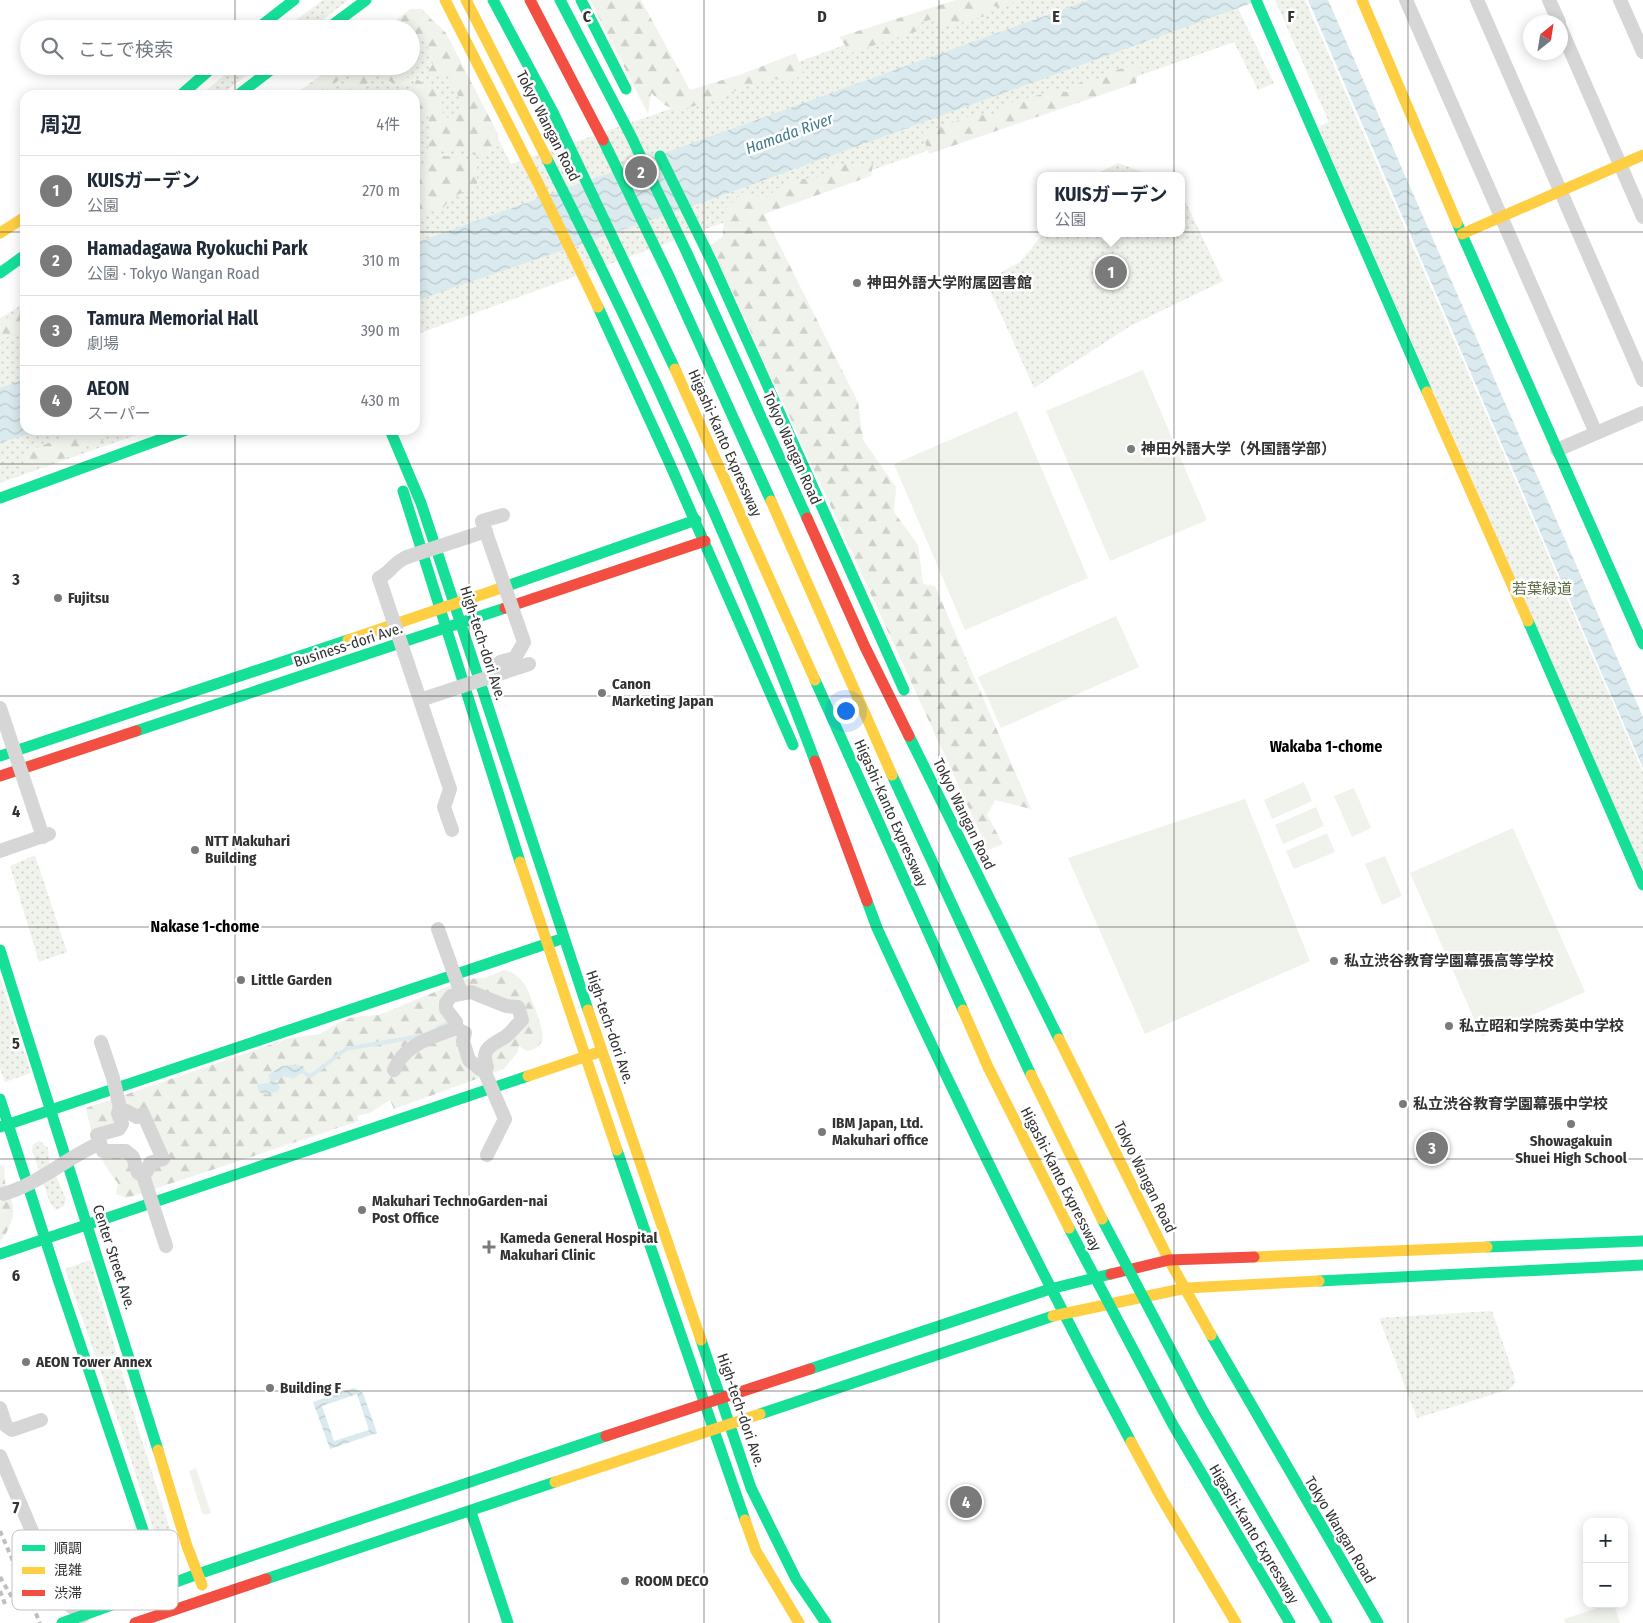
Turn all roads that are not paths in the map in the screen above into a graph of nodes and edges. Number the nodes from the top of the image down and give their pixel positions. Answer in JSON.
{"nodes":[{"id":1,"x":294,"y":0,"type":"edge"},
{"id":2,"x":366,"y":0,"type":"edge"},
{"id":3,"x":445,"y":0,"type":"edge"},
{"id":4,"x":466,"y":0,"type":"edge"},
{"id":5,"x":493,"y":0,"type":"edge"},
{"id":6,"x":530,"y":0,"type":"edge"},
{"id":7,"x":560,"y":0,"type":"edge"},
{"id":8,"x":581,"y":0,"type":"edge"},
{"id":9,"x":1362,"y":0,"type":"edge"},
{"id":10,"x":1406,"y":0,"type":"edge"},
{"id":11,"x":1477,"y":0,"type":"edge"},
{"id":12,"x":1549,"y":0,"type":"edge"},
{"id":13,"x":1620,"y":0,"type":"edge"},
{"id":14,"x":1258,"y":5,"type":"edge"},
{"id":15,"x":1555,"y":15,"type":"edge"},
{"id":16,"x":268,"y":20,"type":"edge"},
{"id":17,"x":339,"y":20,"type":"edge"},
{"id":18,"x":1568,"y":45,"type":"edge"},
{"id":19,"x":1643,"y":52,"type":"edge"},
{"id":20,"x":203,"y":75,"type":"edge"},
{"id":21,"x":264,"y":75,"type":"edge"},
{"id":22,"x":186,"y":90,"type":"edge"},
{"id":23,"x":245,"y":90,"type":"edge"},
{"id":24,"x":633,"y":102,"type":"dead end"},
{"id":25,"x":655,"y":146,"type":"dead end"},
{"id":26,"x":1643,"y":155,"type":"edge"},
{"id":27,"x":1620,"y":165,"type":"junction"},
{"id":28,"x":1561,"y":191,"type":"junction"},
{"id":29,"x":1643,"y":216,"type":"edge"},
{"id":30,"x":1501,"y":217,"type":"junction"},
{"id":31,"x":20,"y":220,"type":"edge"},
{"id":32,"x":0,"y":233,"type":"edge"},
{"id":33,"x":1462,"y":234,"type":"junction"},
{"id":34,"x":20,"y":259,"type":"edge"},
{"id":35,"x":0,"y":273,"type":"edge"},
{"id":36,"x":1643,"y":380,"type":"edge"},
{"id":37,"x":1643,"y":413,"type":"edge"},
{"id":38,"x":1596,"y":433,"type":"junction"},
{"id":39,"x":172,"y":435,"type":"edge"},
{"id":40,"x":380,"y":435,"type":"edge"},
{"id":41,"x":392,"y":435,"type":"edge"},
{"id":42,"x":1557,"y":450,"type":"junction"},
{"id":43,"x":0,"y":498,"type":"edge"},
{"id":44,"x":503,"y":514,"type":"dead end"},
{"id":45,"x":696,"y":520,"type":"junction"},
{"id":46,"x":486,"y":531,"type":"junction"},
{"id":47,"x":705,"y":542,"type":"junction"},
{"id":48,"x":455,"y":604,"type":"junction"},
{"id":49,"x":441,"y":609,"type":"junction"},
{"id":50,"x":461,"y":623,"type":"junction"},
{"id":51,"x":447,"y":627,"type":"junction"},
{"id":52,"x":1643,"y":644,"type":"edge"},
{"id":53,"x":500,"y":662,"type":"dead end"},
{"id":54,"x":521,"y":663,"type":"junction"},
{"id":55,"x":420,"y":700,"type":"junction"},
{"id":56,"x":909,"y":702,"type":"dead end"},
{"id":57,"x":0,"y":708,"type":"edge"},
{"id":58,"x":797,"y":754,"type":"dead end"},
{"id":59,"x":0,"y":756,"type":"edge"},
{"id":60,"x":0,"y":776,"type":"edge"},
{"id":61,"x":950,"y":792,"type":"dead end"},
{"id":62,"x":816,"y":798,"type":"dead end"},
{"id":63,"x":452,"y":830,"type":"dead end"},
{"id":64,"x":0,"y":851,"type":"edge"},
{"id":65,"x":1643,"y":885,"type":"edge"},
{"id":66,"x":865,"y":893,"type":"junction"},
{"id":67,"x":438,"y":929,"type":"dead end"},
{"id":68,"x":564,"y":938,"type":"junction"},
{"id":69,"x":546,"y":944,"type":"junction"},
{"id":70,"x":0,"y":950,"type":"edge"},
{"id":71,"x":461,"y":993,"type":"junction"},
{"id":72,"x":456,"y":1028,"type":"junction"},
{"id":73,"x":101,"y":1042,"type":"dead end"},
{"id":74,"x":602,"y":1051,"type":"junction"},
{"id":75,"x":584,"y":1057,"type":"junction"},
{"id":76,"x":483,"y":1068,"type":"junction"},
{"id":77,"x":394,"y":1070,"type":"dead end"},
{"id":78,"x":1078,"y":1073,"type":"junction"},
{"id":79,"x":0,"y":1099,"type":"edge"},
{"id":80,"x":51,"y":1110,"type":"junction"},
{"id":81,"x":121,"y":1112,"type":"junction"},
{"id":82,"x":4,"y":1126,"type":"edge"},
{"id":83,"x":100,"y":1143,"type":"junction"},
{"id":84,"x":487,"y":1155,"type":"dead end"},
{"id":85,"x":142,"y":1172,"type":"junction"},
{"id":86,"x":1,"y":1195,"type":"edge"},
{"id":87,"x":88,"y":1224,"type":"junction"},
{"id":88,"x":45,"y":1239,"type":"junction"},
{"id":89,"x":1643,"y":1240,"type":"edge"},
{"id":90,"x":166,"y":1246,"type":"dead end"},
{"id":91,"x":0,"y":1254,"type":"edge"},
{"id":92,"x":1169,"y":1260,"type":"junction"},
{"id":93,"x":1643,"y":1265,"type":"edge"},
{"id":94,"x":1186,"y":1288,"type":"junction"},
{"id":95,"x":1050,"y":1289,"type":"junction"},
{"id":96,"x":1062,"y":1314,"type":"junction"},
{"id":97,"x":721,"y":1399,"type":"junction"},
{"id":98,"x":704,"y":1405,"type":"junction"},
{"id":99,"x":0,"y":1408,"type":"edge"},
{"id":100,"x":42,"y":1420,"type":"dead end"},
{"id":101,"x":729,"y":1424,"type":"junction"},
{"id":102,"x":712,"y":1430,"type":"junction"},
{"id":103,"x":0,"y":1456,"type":"edge"},
{"id":104,"x":471,"y":1512,"type":"junction"},
{"id":105,"x":31,"y":1530,"type":"edge"},
{"id":106,"x":143,"y":1530,"type":"edge"},
{"id":107,"x":198,"y":1574,"type":"junction"},
{"id":108,"x":178,"y":1581,"type":"edge"},
{"id":109,"x":207,"y":1599,"type":"junction"},
{"id":110,"x":178,"y":1609,"type":"edge"},
{"id":111,"x":76,"y":1610,"type":"edge"},
{"id":112,"x":100,"y":1610,"type":"edge"},
{"id":113,"x":174,"y":1610,"type":"edge"},
{"id":114,"x":171,"y":1611,"type":"joint"},
{"id":115,"x":84,"y":1616,"type":"junction"},
{"id":116,"x":794,"y":1622,"type":"edge"},
{"id":117,"x":62,"y":1623,"type":"edge"},
{"id":118,"x":134,"y":1623,"type":"edge"},
{"id":119,"x":508,"y":1623,"type":"edge"},
{"id":120,"x":826,"y":1623,"type":"edge"},
{"id":121,"x":1236,"y":1623,"type":"edge"},
{"id":122,"x":1290,"y":1623,"type":"edge"},
{"id":123,"x":1327,"y":1623,"type":"edge"},
{"id":124,"x":1378,"y":1623,"type":"edge"}],
"edges":[{"from":1,"to":16,"type":"main road"},
{"from":2,"to":17,"type":"main road"},
{"from":3,"to":45,"type":"main road"},
{"from":4,"to":66,"type":"main road","name":"Tokyo Wangan Road"},
{"from":5,"to":122,"type":"main road","name":"Higashi-Kanto Expressway","bridge":true},
{"from":6,"to":123,"type":"main road","name":"Higashi-Kanto Expressway","bridge":true},
{"from":7,"to":78,"type":"main road","name":"Tokyo Wangan Road"},
{"from":8,"to":24,"type":"main road"},
{"from":9,"to":33,"type":"main road"},
{"from":10,"to":30,"type":"street"},
{"from":11,"to":28,"type":"street"},
{"from":12,"to":15,"type":"street"},
{"from":13,"to":19,"type":"street"},
{"from":14,"to":65,"type":"main road"},
{"from":18,"to":27,"type":"street"},
{"from":20,"to":22,"type":"main road"},
{"from":21,"to":23,"type":"main road"},
{"from":25,"to":56,"type":"main road"},
{"from":26,"to":27,"type":"main road"},
{"from":27,"to":28,"type":"main road"},
{"from":27,"to":29,"type":"street"},
{"from":28,"to":30,"type":"main road"},
{"from":28,"to":36,"type":"street"},
{"from":30,"to":33,"type":"main road"},
{"from":30,"to":38,"type":"street"},
{"from":31,"to":32,"type":"main road"},
{"from":33,"to":42,"type":"main road"},
{"from":34,"to":35,"type":"main road"},
{"from":37,"to":38,"type":"street"},
{"from":38,"to":42,"type":"street"},
{"from":39,"to":43,"type":"main road"},
{"from":40,"to":49,"type":"main road","name":"High-tech-dori Ave."},
{"from":41,"to":48,"type":"main road","name":"High-tech-dori Ave."},
{"from":42,"to":52,"type":"main road"},
{"from":44,"to":46,"type":"street","bridge":true},
{"from":45,"to":47,"type":"main road"},
{"from":45,"to":48,"type":"main road","name":"Business-dori Ave."},
{"from":46,"to":54,"type":"street","bridge":true},
{"from":46,"to":55,"type":"street","bridge":true},
{"from":47,"to":50,"type":"main road","name":"Business-dori Ave."},
{"from":47,"to":58,"type":"main road"},
{"from":48,"to":49,"type":"main road","name":"Business-dori Ave."},
{"from":48,"to":50,"type":"main road","name":"High-tech-dori Ave."},
{"from":49,"to":51,"type":"main road","name":"High-tech-dori Ave."},
{"from":49,"to":59,"type":"main road","name":"Business-dori Ave."},
{"from":50,"to":51,"type":"main road","name":"Business-dori Ave."},
{"from":50,"to":68,"type":"main road","name":"High-tech-dori Ave."},
{"from":51,"to":60,"type":"main road","name":"Business-dori Ave."},
{"from":51,"to":69,"type":"main road","name":"High-tech-dori Ave."},
{"from":53,"to":54,"type":"street","bridge":true},
{"from":54,"to":55,"type":"street","bridge":true},
{"from":55,"to":63,"type":"street","bridge":true},
{"from":57,"to":64,"type":"street","bridge":true},
{"from":61,"to":78,"type":"main road"},
{"from":62,"to":66,"type":"main road"},
{"from":66,"to":95,"type":"main road","name":"Tokyo Wangan Road"},
{"from":67,"to":71,"type":"street","bridge":true},
{"from":68,"to":69,"type":"main road"},
{"from":68,"to":74,"type":"main road","name":"High-tech-dori Ave."},
{"from":69,"to":75,"type":"main road","name":"High-tech-dori Ave."},
{"from":69,"to":80,"type":"main road"},
{"from":70,"to":80,"type":"main road","name":"Center Street Ave."},
{"from":71,"to":72,"type":"street"},
{"from":71,"to":76,"type":"street"},
{"from":72,"to":76,"type":"street"},
{"from":72,"to":77,"type":"street"},
{"from":73,"to":81,"type":"street","bridge":true},
{"from":74,"to":75,"type":"main road"},
{"from":74,"to":97,"type":"main road","name":"High-tech-dori Ave."},
{"from":75,"to":87,"type":"main road"},
{"from":75,"to":98,"type":"main road","name":"High-tech-dori Ave."},
{"from":76,"to":84,"type":"street","bridge":true},
{"from":78,"to":92,"type":"main road","name":"Tokyo Wangan Road"},
{"from":79,"to":82,"type":"main road"},
{"from":80,"to":82,"type":"main road"},
{"from":80,"to":87,"type":"main road","name":"Center Street Ave."},
{"from":81,"to":83,"type":"street"},
{"from":81,"to":85,"type":"street"},
{"from":82,"to":88,"type":"main road"},
{"from":83,"to":85,"type":"street"},
{"from":83,"to":86,"type":"street","bridge":true},
{"from":85,"to":90,"type":"street","bridge":true},
{"from":87,"to":88,"type":"main road"},
{"from":87,"to":107,"type":"main road","name":"Center Street Ave."},
{"from":88,"to":91,"type":"main road"},
{"from":88,"to":106,"type":"main road"},
{"from":89,"to":92,"type":"main road"},
{"from":92,"to":94,"type":"main road","name":"Tokyo Wangan Road"},
{"from":92,"to":95,"type":"main road"},
{"from":93,"to":94,"type":"main road"},
{"from":94,"to":96,"type":"main road"},
{"from":94,"to":124,"type":"main road","name":"Tokyo Wangan Road"},
{"from":95,"to":96,"type":"main road","name":"Tokyo Wangan Road"},
{"from":95,"to":97,"type":"main road"},
{"from":96,"to":101,"type":"main road"},
{"from":96,"to":121,"type":"main road","name":"Tokyo Wangan Road"},
{"from":97,"to":98,"type":"main road"},
{"from":97,"to":101,"type":"main road","name":"High-tech-dori Ave."},
{"from":98,"to":102,"type":"main road","name":"High-tech-dori Ave."},
{"from":98,"to":107,"type":"main road"},
{"from":99,"to":100,"type":"street"},
{"from":101,"to":102,"type":"main road"},
{"from":101,"to":120,"type":"main road","name":"High-tech-dori Ave."},
{"from":102,"to":104,"type":"main road"},
{"from":102,"to":116,"type":"main road","name":"High-tech-dori Ave."},
{"from":103,"to":105,"type":"street"},
{"from":104,"to":109,"type":"main road"},
{"from":104,"to":119,"type":"main road"},
{"from":107,"to":108,"type":"main road"},
{"from":107,"to":109,"type":"main road","name":"Center Street Ave."},
{"from":109,"to":110,"type":"main road"},
{"from":111,"to":115,"type":"street"},
{"from":112,"to":115,"type":"main road"},
{"from":113,"to":114,"type":"main road"},
{"from":114,"to":118,"type":"main road"},
{"from":115,"to":117,"type":"main road"}]}
